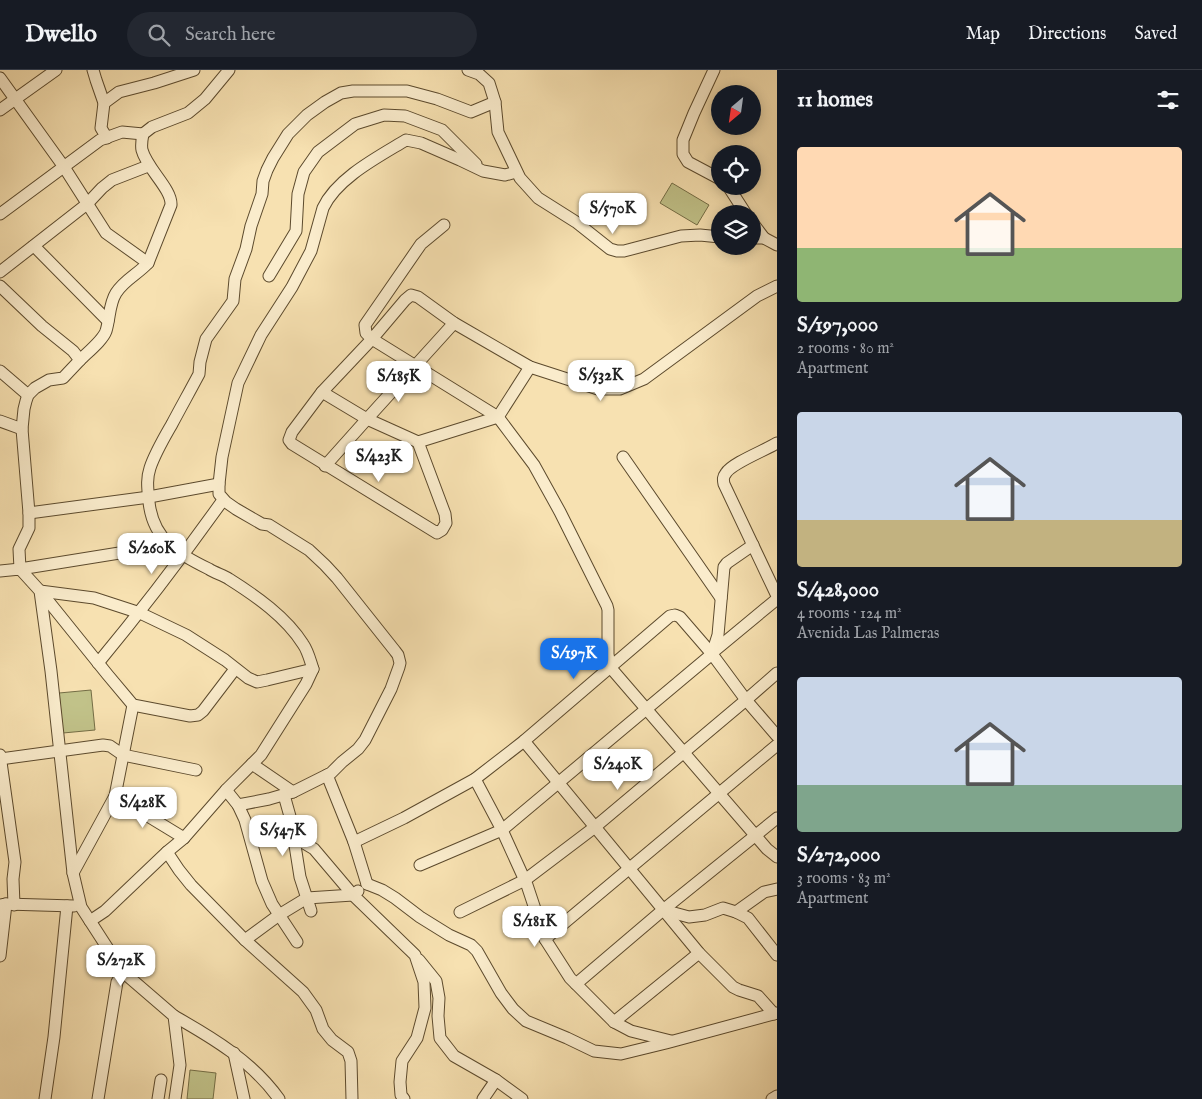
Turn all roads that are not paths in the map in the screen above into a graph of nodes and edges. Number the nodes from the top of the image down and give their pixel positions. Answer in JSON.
{"nodes":[{"id":1,"x":56,"y":70,"type":"edge"},
{"id":2,"x":93,"y":70,"type":"edge"},
{"id":3,"x":194,"y":70,"type":"edge"},
{"id":4,"x":229,"y":70,"type":"edge"},
{"id":5,"x":468,"y":70,"type":"edge"},
{"id":6,"x":714,"y":70,"type":"edge"},
{"id":7,"x":0,"y":78,"type":"edge"},
{"id":8,"x":15,"y":99,"type":"junction"},
{"id":9,"x":495,"y":102,"type":"junction"},
{"id":10,"x":104,"y":103,"type":"junction"},
{"id":11,"x":0,"y":110,"type":"edge"},
{"id":12,"x":143,"y":134,"type":"junction"},
{"id":13,"x":107,"y":138,"type":"junction"},
{"id":14,"x":148,"y":166,"type":"junction"},
{"id":15,"x":64,"y":167,"type":"junction"},
{"id":16,"x":482,"y":171,"type":"junction"},
{"id":17,"x":516,"y":172,"type":"junction"},
{"id":18,"x":711,"y":174,"type":"edge"},
{"id":19,"x":87,"y":204,"type":"junction"},
{"id":20,"x":0,"y":214,"type":"edge"},
{"id":21,"x":444,"y":225,"type":"dead end"},
{"id":22,"x":711,"y":236,"type":"edge"},
{"id":23,"x":761,"y":239,"type":"edge"},
{"id":24,"x":777,"y":245,"type":"edge"},
{"id":25,"x":34,"y":246,"type":"junction"},
{"id":26,"x":148,"y":263,"type":"junction"},
{"id":27,"x":0,"y":272,"type":"edge"},
{"id":28,"x":269,"y":276,"type":"dead end"},
{"id":29,"x":0,"y":286,"type":"edge"},
{"id":30,"x":777,"y":286,"type":"edge"},
{"id":31,"x":108,"y":321,"type":"junction"},
{"id":32,"x":454,"y":323,"type":"junction"},
{"id":33,"x":372,"y":339,"type":"junction"},
{"id":34,"x":80,"y":360,"type":"junction"},
{"id":35,"x":415,"y":365,"type":"junction"},
{"id":36,"x":530,"y":367,"type":"junction"},
{"id":37,"x":0,"y":371,"type":"edge"},
{"id":38,"x":322,"y":392,"type":"junction"},
{"id":39,"x":28,"y":395,"type":"junction"},
{"id":40,"x":498,"y":417,"type":"junction"},
{"id":41,"x":366,"y":418,"type":"junction"},
{"id":42,"x":0,"y":421,"type":"edge"},
{"id":43,"x":22,"y":428,"type":"junction"},
{"id":44,"x":418,"y":442,"type":"junction"},
{"id":45,"x":777,"y":443,"type":"edge"},
{"id":46,"x":623,"y":457,"type":"dead end"},
{"id":47,"x":325,"y":466,"type":"junction"},
{"id":48,"x":219,"y":484,"type":"junction"},
{"id":49,"x":148,"y":497,"type":"junction"},
{"id":50,"x":223,"y":500,"type":"junction"},
{"id":51,"x":29,"y":513,"type":"junction"},
{"id":52,"x":169,"y":545,"type":"junction"},
{"id":53,"x":753,"y":545,"type":"junction"},
{"id":54,"x":183,"y":556,"type":"junction"},
{"id":55,"x":20,"y":569,"type":"junction"},
{"id":56,"x":0,"y":571,"type":"edge"},
{"id":57,"x":40,"y":591,"type":"junction"},
{"id":58,"x":777,"y":596,"type":"edge"},
{"id":59,"x":721,"y":598,"type":"junction"},
{"id":60,"x":777,"y":599,"type":"edge"},
{"id":61,"x":140,"y":613,"type":"junction"},
{"id":62,"x":712,"y":654,"type":"junction"},
{"id":63,"x":98,"y":663,"type":"junction"},
{"id":64,"x":610,"y":667,"type":"junction"},
{"id":65,"x":236,"y":669,"type":"junction"},
{"id":66,"x":313,"y":669,"type":"junction"},
{"id":67,"x":777,"y":673,"type":"edge"},
{"id":68,"x":746,"y":700,"type":"junction"},
{"id":69,"x":133,"y":705,"type":"junction"},
{"id":70,"x":646,"y":709,"type":"junction"},
{"id":71,"x":777,"y":736,"type":"edge"},
{"id":72,"x":524,"y":741,"type":"junction"},
{"id":73,"x":777,"y":745,"type":"edge"},
{"id":74,"x":60,"y":750,"type":"junction"},
{"id":75,"x":683,"y":753,"type":"junction"},
{"id":76,"x":123,"y":754,"type":"junction"},
{"id":77,"x":0,"y":757,"type":"edge"},
{"id":78,"x":252,"y":764,"type":"junction"},
{"id":79,"x":196,"y":770,"type":"dead end"},
{"id":80,"x":327,"y":775,"type":"junction"},
{"id":81,"x":475,"y":779,"type":"junction"},
{"id":82,"x":558,"y":783,"type":"junction"},
{"id":83,"x":226,"y":790,"type":"junction"},
{"id":84,"x":288,"y":793,"type":"junction"},
{"id":85,"x":718,"y":794,"type":"junction"},
{"id":86,"x":115,"y":796,"type":"junction"},
{"id":87,"x":238,"y":805,"type":"junction"},
{"id":88,"x":777,"y":818,"type":"edge"},
{"id":89,"x":595,"y":827,"type":"junction"},
{"id":90,"x":502,"y":830,"type":"junction"},
{"id":91,"x":755,"y":836,"type":"junction"},
{"id":92,"x":184,"y":838,"type":"junction"},
{"id":93,"x":294,"y":840,"type":"junction"},
{"id":94,"x":354,"y":842,"type":"junction"},
{"id":95,"x":167,"y":852,"type":"junction"},
{"id":96,"x":777,"y":857,"type":"edge"},
{"id":97,"x":420,"y":866,"type":"dead end"},
{"id":98,"x":629,"y":869,"type":"junction"},
{"id":99,"x":73,"y":873,"type":"junction"},
{"id":100,"x":525,"y":880,"type":"junction"},
{"id":101,"x":367,"y":884,"type":"junction"},
{"id":102,"x":777,"y":889,"type":"edge"},
{"id":103,"x":353,"y":894,"type":"junction"},
{"id":104,"x":307,"y":898,"type":"junction"},
{"id":105,"x":7,"y":905,"type":"edge"},
{"id":106,"x":67,"y":906,"type":"junction"},
{"id":107,"x":80,"y":907,"type":"junction"},
{"id":108,"x":663,"y":910,"type":"junction"},
{"id":109,"x":311,"y":911,"type":"dead end"},
{"id":110,"x":460,"y":912,"type":"dead end"},
{"id":111,"x":736,"y":912,"type":"junction"},
{"id":112,"x":279,"y":915,"type":"junction"},
{"id":113,"x":90,"y":921,"type":"junction"},
{"id":114,"x":545,"y":939,"type":"junction"},
{"id":115,"x":245,"y":940,"type":"junction"},
{"id":116,"x":297,"y":942,"type":"dead end"},
{"id":117,"x":699,"y":953,"type":"junction"},
{"id":118,"x":415,"y":955,"type":"junction"},
{"id":119,"x":777,"y":955,"type":"edge"},
{"id":120,"x":0,"y":956,"type":"edge"},
{"id":121,"x":123,"y":972,"type":"junction"},
{"id":122,"x":576,"y":984,"type":"junction"},
{"id":123,"x":775,"y":1013,"type":"edge"},
{"id":124,"x":174,"y":1016,"type":"junction"},
{"id":125,"x":614,"y":1022,"type":"junction"},
{"id":126,"x":672,"y":1041,"type":"junction"},
{"id":127,"x":234,"y":1053,"type":"junction"},
{"id":128,"x":161,"y":1080,"type":"dead end"},
{"id":129,"x":496,"y":1080,"type":"junction"},
{"id":130,"x":777,"y":1096,"type":"edge"},
{"id":131,"x":45,"y":1099,"type":"edge"},
{"id":132,"x":98,"y":1099,"type":"edge"},
{"id":133,"x":158,"y":1099,"type":"edge"},
{"id":134,"x":175,"y":1099,"type":"edge"},
{"id":135,"x":244,"y":1099,"type":"edge"},
{"id":136,"x":279,"y":1099,"type":"edge"},
{"id":137,"x":352,"y":1099,"type":"edge"},
{"id":138,"x":404,"y":1099,"type":"edge"},
{"id":139,"x":483,"y":1099,"type":"edge"},
{"id":140,"x":522,"y":1099,"type":"edge"},
{"id":141,"x":772,"y":1099,"type":"edge"}],
"edges":[{"from":1,"to":8,"type":"street"},
{"from":2,"to":10,"type":"street"},
{"from":3,"to":10,"type":"street"},
{"from":4,"to":12,"type":"street"},
{"from":5,"to":9,"type":"street"},
{"from":6,"to":18,"type":"street"},
{"from":7,"to":8,"type":"street"},
{"from":8,"to":11,"type":"street"},
{"from":8,"to":15,"type":"street"},
{"from":9,"to":17,"type":"street"},
{"from":9,"to":49,"type":"street"},
{"from":10,"to":13,"type":"street"},
{"from":12,"to":13,"type":"street"},
{"from":12,"to":14,"type":"street"},
{"from":13,"to":15,"type":"street"},
{"from":14,"to":19,"type":"street"},
{"from":14,"to":26,"type":"street"},
{"from":15,"to":19,"type":"street"},
{"from":15,"to":20,"type":"street"},
{"from":16,"to":17,"type":"street"},
{"from":16,"to":28,"type":"street"},
{"from":16,"to":48,"type":"street"},
{"from":17,"to":22,"type":"street"},
{"from":19,"to":25,"type":"street"},
{"from":19,"to":26,"type":"street"},
{"from":21,"to":33,"type":"street"},
{"from":23,"to":24,"type":"street"},
{"from":25,"to":27,"type":"street"},
{"from":25,"to":31,"type":"street"},
{"from":26,"to":31,"type":"street"},
{"from":29,"to":34,"type":"street"},
{"from":30,"to":36,"type":"street"},
{"from":31,"to":34,"type":"street"},
{"from":32,"to":33,"type":"street"},
{"from":32,"to":35,"type":"street"},
{"from":32,"to":36,"type":"street"},
{"from":33,"to":35,"type":"street"},
{"from":33,"to":38,"type":"street"},
{"from":34,"to":39,"type":"street"},
{"from":35,"to":40,"type":"street"},
{"from":35,"to":41,"type":"street"},
{"from":36,"to":40,"type":"street"},
{"from":37,"to":39,"type":"street"},
{"from":38,"to":41,"type":"street"},
{"from":38,"to":47,"type":"street"},
{"from":39,"to":43,"type":"street"},
{"from":40,"to":44,"type":"street"},
{"from":40,"to":64,"type":"street"},
{"from":41,"to":44,"type":"street"},
{"from":41,"to":47,"type":"street"},
{"from":42,"to":43,"type":"street"},
{"from":43,"to":51,"type":"street"},
{"from":44,"to":47,"type":"street"},
{"from":45,"to":53,"type":"street"},
{"from":46,"to":59,"type":"street"},
{"from":48,"to":49,"type":"street"},
{"from":48,"to":50,"type":"street"},
{"from":49,"to":51,"type":"street"},
{"from":49,"to":52,"type":"street"},
{"from":50,"to":54,"type":"street"},
{"from":50,"to":80,"type":"street"},
{"from":51,"to":55,"type":"street"},
{"from":52,"to":54,"type":"street"},
{"from":52,"to":55,"type":"street"},
{"from":53,"to":58,"type":"street"},
{"from":53,"to":59,"type":"street"},
{"from":54,"to":61,"type":"street"},
{"from":54,"to":66,"type":"street"},
{"from":55,"to":56,"type":"street"},
{"from":55,"to":57,"type":"street"},
{"from":57,"to":61,"type":"street"},
{"from":57,"to":63,"type":"street"},
{"from":57,"to":74,"type":"street"},
{"from":59,"to":62,"type":"street"},
{"from":60,"to":62,"type":"street"},
{"from":61,"to":63,"type":"street"},
{"from":61,"to":65,"type":"street"},
{"from":62,"to":64,"type":"street"},
{"from":62,"to":68,"type":"street"},
{"from":62,"to":70,"type":"street"},
{"from":63,"to":69,"type":"street"},
{"from":64,"to":70,"type":"street"},
{"from":64,"to":72,"type":"street"},
{"from":65,"to":66,"type":"street"},
{"from":65,"to":69,"type":"street"},
{"from":66,"to":78,"type":"street"},
{"from":67,"to":68,"type":"street"},
{"from":68,"to":71,"type":"street"},
{"from":68,"to":75,"type":"street"},
{"from":69,"to":76,"type":"street"},
{"from":70,"to":75,"type":"street"},
{"from":70,"to":82,"type":"street"},
{"from":72,"to":81,"type":"street"},
{"from":72,"to":82,"type":"street"},
{"from":73,"to":85,"type":"street"},
{"from":74,"to":76,"type":"street"},
{"from":74,"to":77,"type":"street"},
{"from":74,"to":99,"type":"street"},
{"from":75,"to":85,"type":"street"},
{"from":75,"to":89,"type":"street"},
{"from":76,"to":79,"type":"street"},
{"from":76,"to":86,"type":"street"},
{"from":77,"to":105,"type":"street"},
{"from":78,"to":83,"type":"street"},
{"from":78,"to":84,"type":"street"},
{"from":80,"to":84,"type":"street"},
{"from":80,"to":94,"type":"street"},
{"from":81,"to":90,"type":"street"},
{"from":81,"to":94,"type":"street"},
{"from":82,"to":89,"type":"street"},
{"from":82,"to":90,"type":"street"},
{"from":83,"to":87,"type":"street"},
{"from":83,"to":92,"type":"street"},
{"from":84,"to":87,"type":"street"},
{"from":84,"to":93,"type":"street"},
{"from":85,"to":91,"type":"street"},
{"from":85,"to":98,"type":"street"},
{"from":86,"to":92,"type":"street"},
{"from":86,"to":99,"type":"street"},
{"from":87,"to":112,"type":"street"},
{"from":88,"to":91,"type":"street"},
{"from":89,"to":98,"type":"street"},
{"from":89,"to":100,"type":"street"},
{"from":90,"to":97,"type":"street"},
{"from":90,"to":100,"type":"street"},
{"from":91,"to":96,"type":"street"},
{"from":91,"to":108,"type":"street"},
{"from":92,"to":95,"type":"street"},
{"from":93,"to":103,"type":"street"},
{"from":93,"to":104,"type":"street"},
{"from":94,"to":101,"type":"street"},
{"from":95,"to":113,"type":"street"},
{"from":95,"to":115,"type":"street"},
{"from":98,"to":108,"type":"street"},
{"from":98,"to":114,"type":"street"},
{"from":99,"to":107,"type":"street"},
{"from":100,"to":110,"type":"street"},
{"from":100,"to":114,"type":"street"},
{"from":101,"to":103,"type":"street"},
{"from":101,"to":126,"type":"street"},
{"from":102,"to":111,"type":"street"},
{"from":103,"to":104,"type":"street"},
{"from":103,"to":118,"type":"street"},
{"from":104,"to":109,"type":"street"},
{"from":104,"to":112,"type":"street"},
{"from":105,"to":106,"type":"street"},
{"from":105,"to":120,"type":"street"},
{"from":106,"to":107,"type":"street"},
{"from":106,"to":131,"type":"street"},
{"from":107,"to":113,"type":"street"},
{"from":108,"to":111,"type":"street"},
{"from":108,"to":117,"type":"street"},
{"from":108,"to":122,"type":"street"},
{"from":111,"to":119,"type":"street"},
{"from":112,"to":115,"type":"street"},
{"from":112,"to":116,"type":"street"},
{"from":113,"to":121,"type":"street"},
{"from":114,"to":122,"type":"street"},
{"from":115,"to":137,"type":"street"},
{"from":117,"to":123,"type":"street"},
{"from":117,"to":125,"type":"street"},
{"from":118,"to":129,"type":"street"},
{"from":118,"to":138,"type":"street"},
{"from":121,"to":124,"type":"street"},
{"from":121,"to":132,"type":"street"},
{"from":122,"to":125,"type":"street"},
{"from":123,"to":126,"type":"street"},
{"from":124,"to":127,"type":"street"},
{"from":124,"to":134,"type":"street"},
{"from":125,"to":126,"type":"street"},
{"from":127,"to":135,"type":"street"},
{"from":127,"to":136,"type":"street"},
{"from":128,"to":133,"type":"street"},
{"from":129,"to":139,"type":"street"},
{"from":129,"to":140,"type":"street"},
{"from":130,"to":141,"type":"street"}]}
